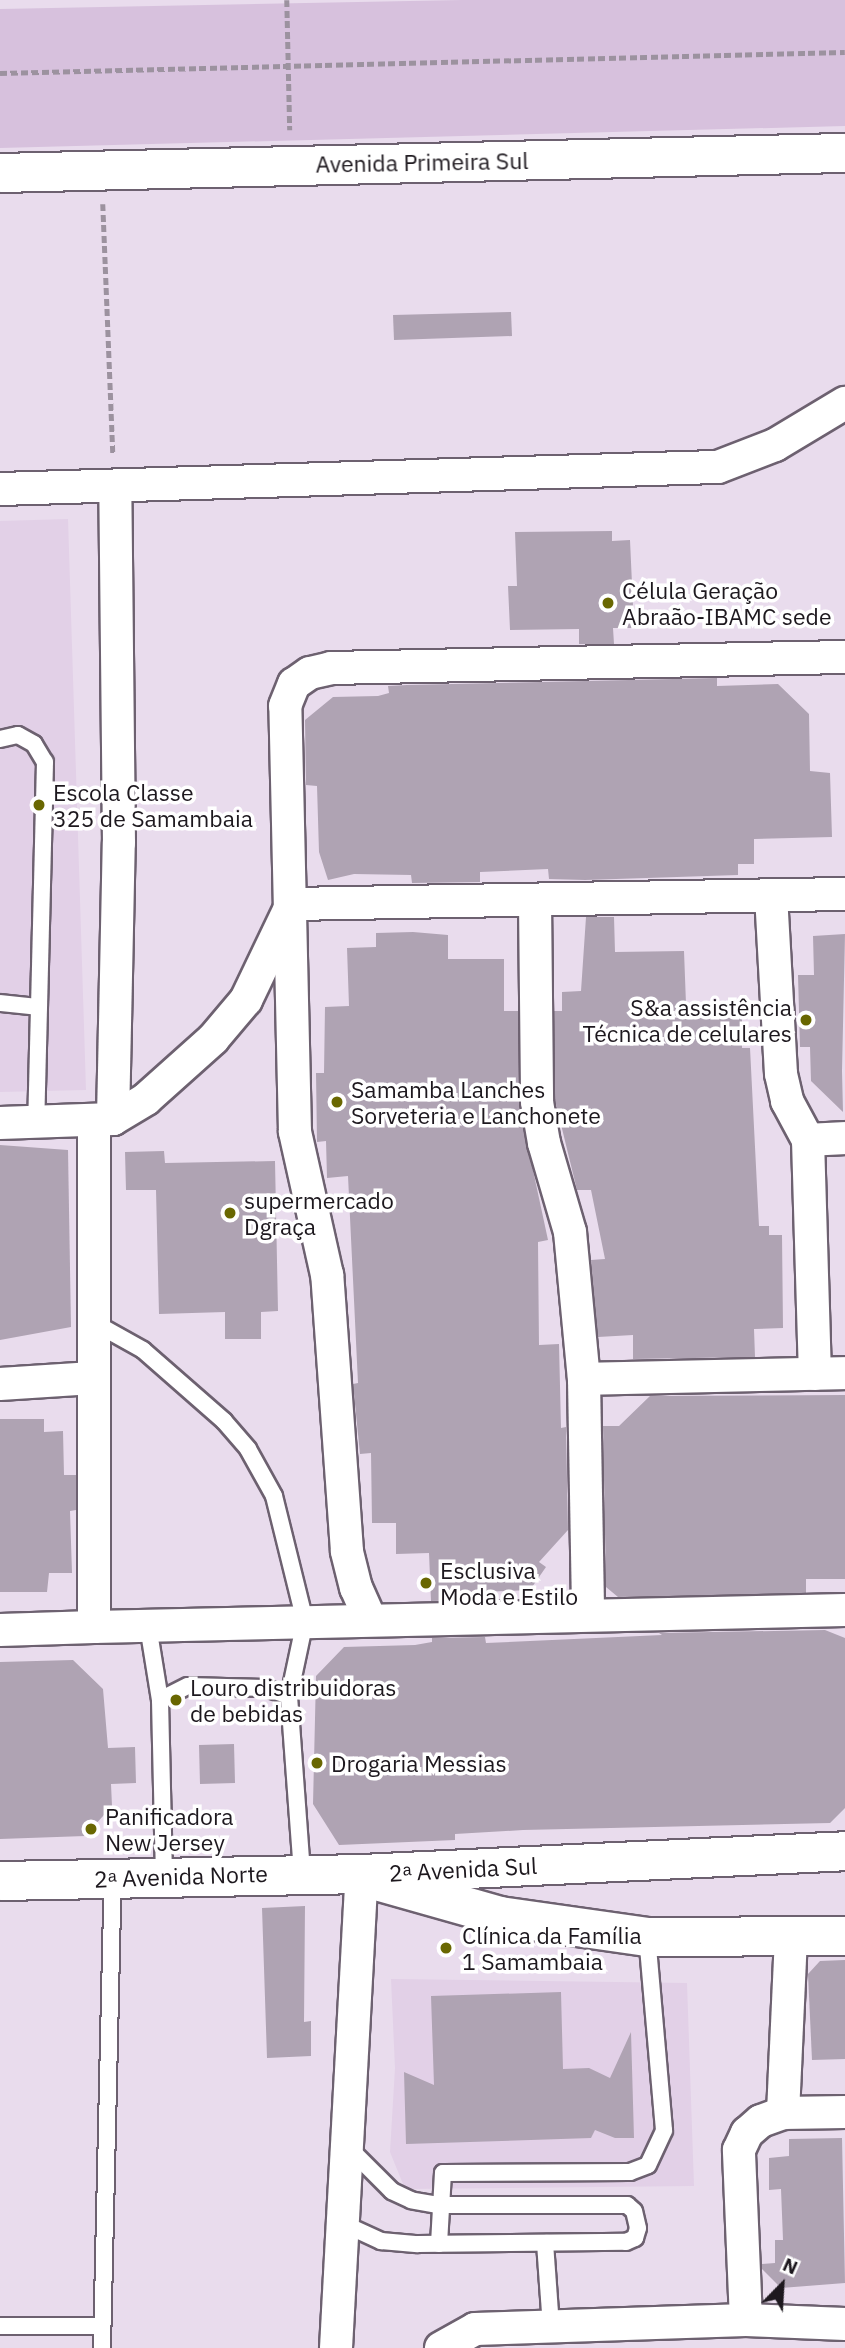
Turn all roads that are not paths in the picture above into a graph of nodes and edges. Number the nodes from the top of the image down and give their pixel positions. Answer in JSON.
{"nodes":[{"id":1,"x":845,"y":153,"type":"edge"},
{"id":2,"x":0,"y":173,"type":"edge"},
{"id":3,"x":845,"y":402,"type":"edge"},
{"id":4,"x":115,"y":486,"type":"junction"},
{"id":5,"x":0,"y":489,"type":"edge"},
{"id":6,"x":845,"y":657,"type":"edge"},
{"id":7,"x":0,"y":739,"type":"edge"},
{"id":8,"x":845,"y":894,"type":"edge"},
{"id":9,"x":771,"y":895,"type":"junction"},
{"id":10,"x":535,"y":901,"type":"junction"},
{"id":11,"x":292,"y":904,"type":"junction"},
{"id":12,"x":0,"y":1003,"type":"edge"},
{"id":13,"x":39,"y":1007,"type":"junction"},
{"id":14,"x":104,"y":1121,"type":"junction"},
{"id":15,"x":36,"y":1123,"type":"junction"},
{"id":16,"x":0,"y":1124,"type":"edge"},
{"id":17,"x":845,"y":1138,"type":"edge"},
{"id":18,"x":807,"y":1140,"type":"junction"},
{"id":19,"x":93,"y":1321,"type":"junction"},
{"id":20,"x":830,"y":1373,"type":"edge"},
{"id":21,"x":93,"y":1377,"type":"junction"},
{"id":22,"x":584,"y":1379,"type":"junction"},
{"id":23,"x":0,"y":1384,"type":"edge"},
{"id":24,"x":845,"y":1610,"type":"edge"},
{"id":25,"x":588,"y":1615,"type":"junction"},
{"id":26,"x":370,"y":1619,"type":"junction"},
{"id":27,"x":305,"y":1621,"type":"junction"},
{"id":28,"x":148,"y":1626,"type":"junction"},
{"id":29,"x":94,"y":1627,"type":"junction"},
{"id":30,"x":0,"y":1630,"type":"edge"},
{"id":31,"x":289,"y":1696,"type":"junction"},
{"id":32,"x":160,"y":1700,"type":"junction"},
{"id":33,"x":845,"y":1851,"type":"edge"},
{"id":34,"x":302,"y":1872,"type":"junction"},
{"id":35,"x":362,"y":1874,"type":"junction"},
{"id":36,"x":164,"y":1876,"type":"junction"},
{"id":37,"x":113,"y":1878,"type":"junction"},
{"id":38,"x":0,"y":1881,"type":"edge"},
{"id":39,"x":845,"y":1936,"type":"edge"},
{"id":40,"x":647,"y":1937,"type":"junction"},
{"id":41,"x":791,"y":1938,"type":"junction"},
{"id":42,"x":845,"y":2112,"type":"edge"},
{"id":43,"x":783,"y":2113,"type":"junction"},
{"id":44,"x":349,"y":2148,"type":"junction"},
{"id":45,"x":438,"y":2205,"type":"junction"},
{"id":46,"x":344,"y":2224,"type":"junction"},
{"id":47,"x":545,"y":2243,"type":"junction"},
{"id":48,"x":439,"y":2244,"type":"junction"},
{"id":49,"x":746,"y":2320,"type":"junction"},
{"id":50,"x":845,"y":2324,"type":"edge"},
{"id":51,"x":0,"y":2326,"type":"edge"},
{"id":52,"x":100,"y":2326,"type":"junction"},
{"id":53,"x":551,"y":2326,"type":"junction"},
{"id":54,"x":102,"y":2348,"type":"edge"},
{"id":55,"x":335,"y":2348,"type":"edge"},
{"id":56,"x":441,"y":2348,"type":"edge"}],
"edges":[{"from":1,"to":2,"type":"street","name":"Avenida Primeira Sul"},
{"from":3,"to":4,"type":"street"},
{"from":4,"to":5,"type":"street"},
{"from":4,"to":14,"type":"street"},
{"from":6,"to":11,"type":"street"},
{"from":7,"to":13,"type":"lane"},
{"from":8,"to":9,"type":"street"},
{"from":9,"to":10,"type":"street"},
{"from":9,"to":18,"type":"street"},
{"from":10,"to":11,"type":"street"},
{"from":10,"to":22,"type":"street"},
{"from":11,"to":14,"type":"street"},
{"from":11,"to":26,"type":"street"},
{"from":12,"to":13,"type":"lane"},
{"from":13,"to":15,"type":"lane"},
{"from":14,"to":15,"type":"street"},
{"from":14,"to":19,"type":"street"},
{"from":15,"to":16,"type":"street"},
{"from":17,"to":18,"type":"street"},
{"from":18,"to":20,"type":"street"},
{"from":19,"to":21,"type":"street"},
{"from":19,"to":27,"type":"lane"},
{"from":20,"to":22,"type":"street"},
{"from":21,"to":23,"type":"street"},
{"from":21,"to":29,"type":"street"},
{"from":22,"to":25,"type":"street"},
{"from":24,"to":25,"type":"street"},
{"from":25,"to":26,"type":"street"},
{"from":26,"to":27,"type":"street"},
{"from":27,"to":28,"type":"street"},
{"from":27,"to":31,"type":"lane"},
{"from":28,"to":29,"type":"street"},
{"from":28,"to":32,"type":"lane"},
{"from":29,"to":30,"type":"street"},
{"from":31,"to":32,"type":"lane"},
{"from":31,"to":34,"type":"lane"},
{"from":32,"to":36,"type":"lane"},
{"from":33,"to":35,"type":"street","name":"2ᵃ Avenida Sul"},
{"from":34,"to":35,"type":"street","name":"2ᵃ Avenida Norte"},
{"from":34,"to":36,"type":"street","name":"2ᵃ Avenida Norte"},
{"from":35,"to":40,"type":"street","name":"2ᵃ Avenida Sul"},
{"from":35,"to":44,"type":"street"},
{"from":36,"to":37,"type":"street","name":"2ᵃ Avenida Norte"},
{"from":37,"to":38,"type":"street","name":"2ᵃ Avenida Norte"},
{"from":37,"to":52,"type":"lane"},
{"from":39,"to":41,"type":"street","name":"2ᵃ Avenida Sul"},
{"from":40,"to":41,"type":"street","name":"2ᵃ Avenida Sul"},
{"from":40,"to":45,"type":"lane"},
{"from":41,"to":43,"type":"street"},
{"from":42,"to":43,"type":"street"},
{"from":43,"to":49,"type":"street"},
{"from":44,"to":45,"type":"lane"},
{"from":44,"to":46,"type":"street"},
{"from":45,"to":47,"type":"lane"},
{"from":45,"to":48,"type":"lane"},
{"from":46,"to":48,"type":"lane"},
{"from":46,"to":55,"type":"street"},
{"from":47,"to":48,"type":"lane"},
{"from":47,"to":53,"type":"lane"},
{"from":49,"to":50,"type":"street"},
{"from":49,"to":53,"type":"street"},
{"from":51,"to":52,"type":"lane"},
{"from":52,"to":54,"type":"lane"},
{"from":53,"to":56,"type":"street"}]}
